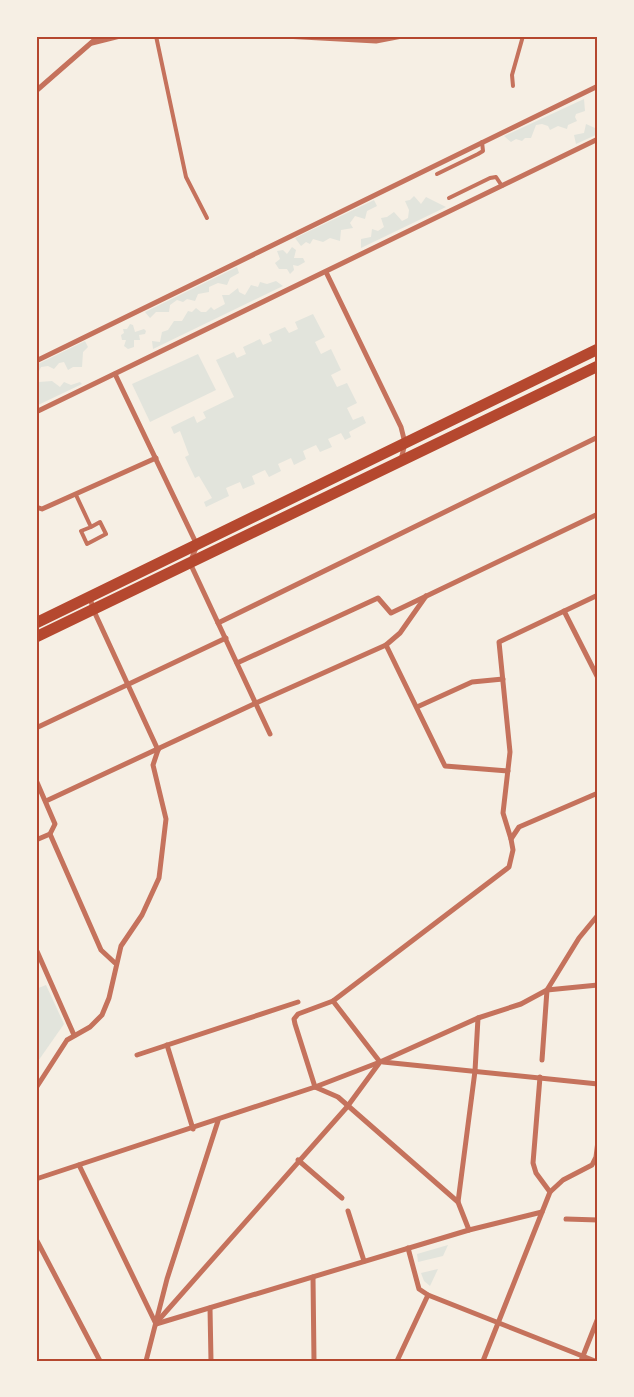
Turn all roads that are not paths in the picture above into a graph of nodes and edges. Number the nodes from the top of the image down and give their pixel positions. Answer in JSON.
{"nodes":[{"id":1,"x":99,"y":36,"type":"edge"},
{"id":2,"x":120,"y":36,"type":"edge"},
{"id":3,"x":156,"y":36,"type":"edge"},
{"id":4,"x":284,"y":36,"type":"edge"},
{"id":5,"x":402,"y":36,"type":"edge"},
{"id":6,"x":523,"y":36,"type":"edge"},
{"id":7,"x":323,"y":38,"type":"edge"},
{"id":8,"x":92,"y":43,"type":"junction"},
{"id":9,"x":513,"y":86,"type":"dead end"},
{"id":10,"x":598,"y":86,"type":"edge"},
{"id":11,"x":36,"y":90,"type":"edge"},
{"id":12,"x":598,"y":139,"type":"edge"},
{"id":13,"x":482,"y":142,"type":"junction"},
{"id":14,"x":437,"y":174,"type":"dead end"},
{"id":15,"x":502,"y":187,"type":"junction"},
{"id":16,"x":449,"y":198,"type":"dead end"},
{"id":17,"x":206,"y":218,"type":"dead end"},
{"id":18,"x":326,"y":272,"type":"junction"},
{"id":19,"x":598,"y":350,"type":"edge"},
{"id":20,"x":36,"y":360,"type":"edge"},
{"id":21,"x":598,"y":366,"type":"edge"},
{"id":22,"x":115,"y":374,"type":"junction"},
{"id":23,"x":36,"y":412,"type":"edge"},
{"id":24,"x":598,"y":437,"type":"edge"},
{"id":25,"x":405,"y":443,"type":"junction"},
{"id":26,"x":156,"y":458,"type":"junction"},
{"id":27,"x":401,"y":461,"type":"junction"},
{"id":28,"x":76,"y":495,"type":"junction"},
{"id":29,"x":36,"y":507,"type":"edge"},
{"id":30,"x":598,"y":514,"type":"edge"},
{"id":31,"x":91,"y":527,"type":"junction"},
{"id":32,"x":197,"y":545,"type":"junction"},
{"id":33,"x":190,"y":563,"type":"junction"},
{"id":34,"x":598,"y":595,"type":"edge"},
{"id":35,"x":426,"y":596,"type":"junction"},
{"id":36,"x":90,"y":597,"type":"junction"},
{"id":37,"x":93,"y":609,"type":"junction"},
{"id":38,"x":564,"y":612,"type":"junction"},
{"id":39,"x":36,"y":623,"type":"edge"},
{"id":40,"x":218,"y":623,"type":"junction"},
{"id":41,"x":36,"y":637,"type":"edge"},
{"id":42,"x":226,"y":638,"type":"junction"},
{"id":43,"x":386,"y":645,"type":"junction"},
{"id":44,"x":237,"y":663,"type":"junction"},
{"id":45,"x":597,"y":676,"type":"edge"},
{"id":46,"x":503,"y":679,"type":"junction"},
{"id":47,"x":128,"y":684,"type":"junction"},
{"id":48,"x":256,"y":703,"type":"junction"},
{"id":49,"x":417,"y":707,"type":"junction"},
{"id":50,"x":36,"y":728,"type":"edge"},
{"id":51,"x":270,"y":734,"type":"dead end"},
{"id":52,"x":158,"y":750,"type":"junction"},
{"id":53,"x":508,"y":771,"type":"junction"},
{"id":54,"x":36,"y":780,"type":"edge"},
{"id":55,"x":598,"y":793,"type":"edge"},
{"id":56,"x":46,"y":801,"type":"junction"},
{"id":57,"x":50,"y":834,"type":"junction"},
{"id":58,"x":511,"y":839,"type":"junction"},
{"id":59,"x":36,"y":840,"type":"edge"},
{"id":60,"x":598,"y":914,"type":"edge"},
{"id":61,"x":36,"y":949,"type":"edge"},
{"id":62,"x":115,"y":963,"type":"junction"},
{"id":63,"x":598,"y":985,"type":"edge"},
{"id":64,"x":547,"y":990,"type":"junction"},
{"id":65,"x":334,"y":1001,"type":"junction"},
{"id":66,"x":298,"y":1002,"type":"dead end"},
{"id":67,"x":478,"y":1018,"type":"junction"},
{"id":68,"x":74,"y":1034,"type":"junction"},
{"id":69,"x":167,"y":1045,"type":"junction"},
{"id":70,"x":137,"y":1055,"type":"dead end"},
{"id":71,"x":542,"y":1060,"type":"dead end"},
{"id":72,"x":380,"y":1062,"type":"junction"},
{"id":73,"x":475,"y":1071,"type":"junction"},
{"id":74,"x":540,"y":1077,"type":"junction"},
{"id":75,"x":598,"y":1084,"type":"edge"},
{"id":76,"x":315,"y":1087,"type":"junction"},
{"id":77,"x":36,"y":1088,"type":"edge"},
{"id":78,"x":347,"y":1107,"type":"junction"},
{"id":79,"x":218,"y":1121,"type":"junction"},
{"id":80,"x":193,"y":1128,"type":"junction"},
{"id":81,"x":598,"y":1141,"type":"edge"},
{"id":82,"x":298,"y":1160,"type":"junction"},
{"id":83,"x":79,"y":1165,"type":"junction"},
{"id":84,"x":36,"y":1179,"type":"edge"},
{"id":85,"x":550,"y":1192,"type":"junction"},
{"id":86,"x":342,"y":1198,"type":"dead end"},
{"id":87,"x":458,"y":1202,"type":"junction"},
{"id":88,"x":348,"y":1211,"type":"dead end"},
{"id":89,"x":542,"y":1212,"type":"junction"},
{"id":90,"x":566,"y":1219,"type":"dead end"},
{"id":91,"x":598,"y":1220,"type":"edge"},
{"id":92,"x":469,"y":1230,"type":"junction"},
{"id":93,"x":36,"y":1239,"type":"edge"},
{"id":94,"x":408,"y":1248,"type":"junction"},
{"id":95,"x":364,"y":1261,"type":"junction"},
{"id":96,"x":313,"y":1277,"type":"junction"},
{"id":97,"x":428,"y":1295,"type":"junction"},
{"id":98,"x":210,"y":1308,"type":"junction"},
{"id":99,"x":598,"y":1318,"type":"edge"},
{"id":100,"x":498,"y":1322,"type":"junction"},
{"id":101,"x":156,"y":1324,"type":"junction"},
{"id":102,"x":582,"y":1358,"type":"edge"},
{"id":103,"x":100,"y":1361,"type":"edge"},
{"id":104,"x":146,"y":1361,"type":"edge"},
{"id":105,"x":211,"y":1361,"type":"edge"},
{"id":106,"x":314,"y":1361,"type":"edge"},
{"id":107,"x":397,"y":1361,"type":"edge"},
{"id":108,"x":483,"y":1361,"type":"edge"},
{"id":109,"x":595,"y":1361,"type":"edge"}],
"edges":[{"from":1,"to":8,"type":"street"},
{"from":2,"to":8,"type":"street"},
{"from":3,"to":17,"type":"lane"},
{"from":4,"to":7,"type":"street"},
{"from":5,"to":7,"type":"street"},
{"from":6,"to":9,"type":"lane"},
{"from":8,"to":11,"type":"street"},
{"from":10,"to":13,"type":"street"},
{"from":12,"to":15,"type":"street"},
{"from":13,"to":14,"type":"lane"},
{"from":13,"to":20,"type":"street"},
{"from":15,"to":16,"type":"lane"},
{"from":15,"to":18,"type":"street"},
{"from":18,"to":22,"type":"street"},
{"from":18,"to":25,"type":"street"},
{"from":19,"to":25,"type":"main road"},
{"from":21,"to":27,"type":"main road"},
{"from":22,"to":23,"type":"street"},
{"from":22,"to":26,"type":"street"},
{"from":24,"to":40,"type":"street"},
{"from":25,"to":27,"type":"street"},
{"from":25,"to":32,"type":"main road"},
{"from":26,"to":28,"type":"street"},
{"from":26,"to":32,"type":"street"},
{"from":27,"to":33,"type":"main road"},
{"from":28,"to":29,"type":"street"},
{"from":28,"to":31,"type":"lane"},
{"from":30,"to":35,"type":"street"},
{"from":31,"to":31,"type":"lane"},
{"from":32,"to":33,"type":"street"},
{"from":32,"to":36,"type":"main road"},
{"from":33,"to":37,"type":"main road"},
{"from":33,"to":40,"type":"street"},
{"from":34,"to":38,"type":"street"},
{"from":35,"to":43,"type":"street"},
{"from":35,"to":44,"type":"street"},
{"from":36,"to":37,"type":"street"},
{"from":36,"to":39,"type":"main road"},
{"from":37,"to":41,"type":"main road"},
{"from":37,"to":47,"type":"street"},
{"from":38,"to":45,"type":"street"},
{"from":38,"to":46,"type":"street"},
{"from":40,"to":42,"type":"street"},
{"from":42,"to":44,"type":"street"},
{"from":42,"to":47,"type":"street"},
{"from":43,"to":48,"type":"street"},
{"from":43,"to":49,"type":"street"},
{"from":44,"to":48,"type":"street"},
{"from":46,"to":49,"type":"street"},
{"from":46,"to":53,"type":"street"},
{"from":47,"to":50,"type":"street"},
{"from":47,"to":52,"type":"street"},
{"from":48,"to":51,"type":"street"},
{"from":48,"to":52,"type":"street"},
{"from":49,"to":53,"type":"street"},
{"from":52,"to":56,"type":"street"},
{"from":52,"to":62,"type":"street"},
{"from":53,"to":58,"type":"street"},
{"from":54,"to":56,"type":"street"},
{"from":55,"to":58,"type":"street"},
{"from":56,"to":57,"type":"street"},
{"from":57,"to":59,"type":"street"},
{"from":57,"to":62,"type":"street"},
{"from":58,"to":65,"type":"street"},
{"from":60,"to":64,"type":"street"},
{"from":61,"to":68,"type":"street"},
{"from":62,"to":68,"type":"street"},
{"from":63,"to":64,"type":"street"},
{"from":64,"to":67,"type":"street"},
{"from":64,"to":71,"type":"street"},
{"from":65,"to":72,"type":"street"},
{"from":65,"to":76,"type":"street"},
{"from":66,"to":69,"type":"street"},
{"from":67,"to":72,"type":"street"},
{"from":67,"to":73,"type":"street"},
{"from":68,"to":77,"type":"street"},
{"from":69,"to":70,"type":"street"},
{"from":69,"to":80,"type":"street"},
{"from":72,"to":73,"type":"street"},
{"from":72,"to":76,"type":"street"},
{"from":72,"to":78,"type":"street"},
{"from":73,"to":74,"type":"street"},
{"from":73,"to":87,"type":"street"},
{"from":74,"to":75,"type":"street"},
{"from":74,"to":85,"type":"street"},
{"from":76,"to":78,"type":"street"},
{"from":76,"to":79,"type":"street"},
{"from":78,"to":82,"type":"street"},
{"from":78,"to":87,"type":"street"},
{"from":79,"to":80,"type":"street"},
{"from":79,"to":101,"type":"street"},
{"from":80,"to":83,"type":"street"},
{"from":81,"to":85,"type":"street"},
{"from":82,"to":86,"type":"street"},
{"from":82,"to":101,"type":"street"},
{"from":83,"to":84,"type":"street"},
{"from":83,"to":101,"type":"street"},
{"from":85,"to":89,"type":"street"},
{"from":87,"to":92,"type":"street"},
{"from":88,"to":95,"type":"street"},
{"from":89,"to":92,"type":"street"},
{"from":89,"to":100,"type":"street"},
{"from":90,"to":91,"type":"street"},
{"from":92,"to":94,"type":"street"},
{"from":93,"to":103,"type":"street"},
{"from":94,"to":95,"type":"street"},
{"from":94,"to":97,"type":"street"},
{"from":95,"to":96,"type":"street"},
{"from":96,"to":98,"type":"street"},
{"from":96,"to":106,"type":"street"},
{"from":97,"to":100,"type":"street"},
{"from":97,"to":107,"type":"street"},
{"from":98,"to":101,"type":"street"},
{"from":98,"to":105,"type":"street"},
{"from":99,"to":102,"type":"street"},
{"from":100,"to":102,"type":"street"},
{"from":100,"to":108,"type":"street"},
{"from":101,"to":104,"type":"street"},
{"from":102,"to":109,"type":"street"}]}
